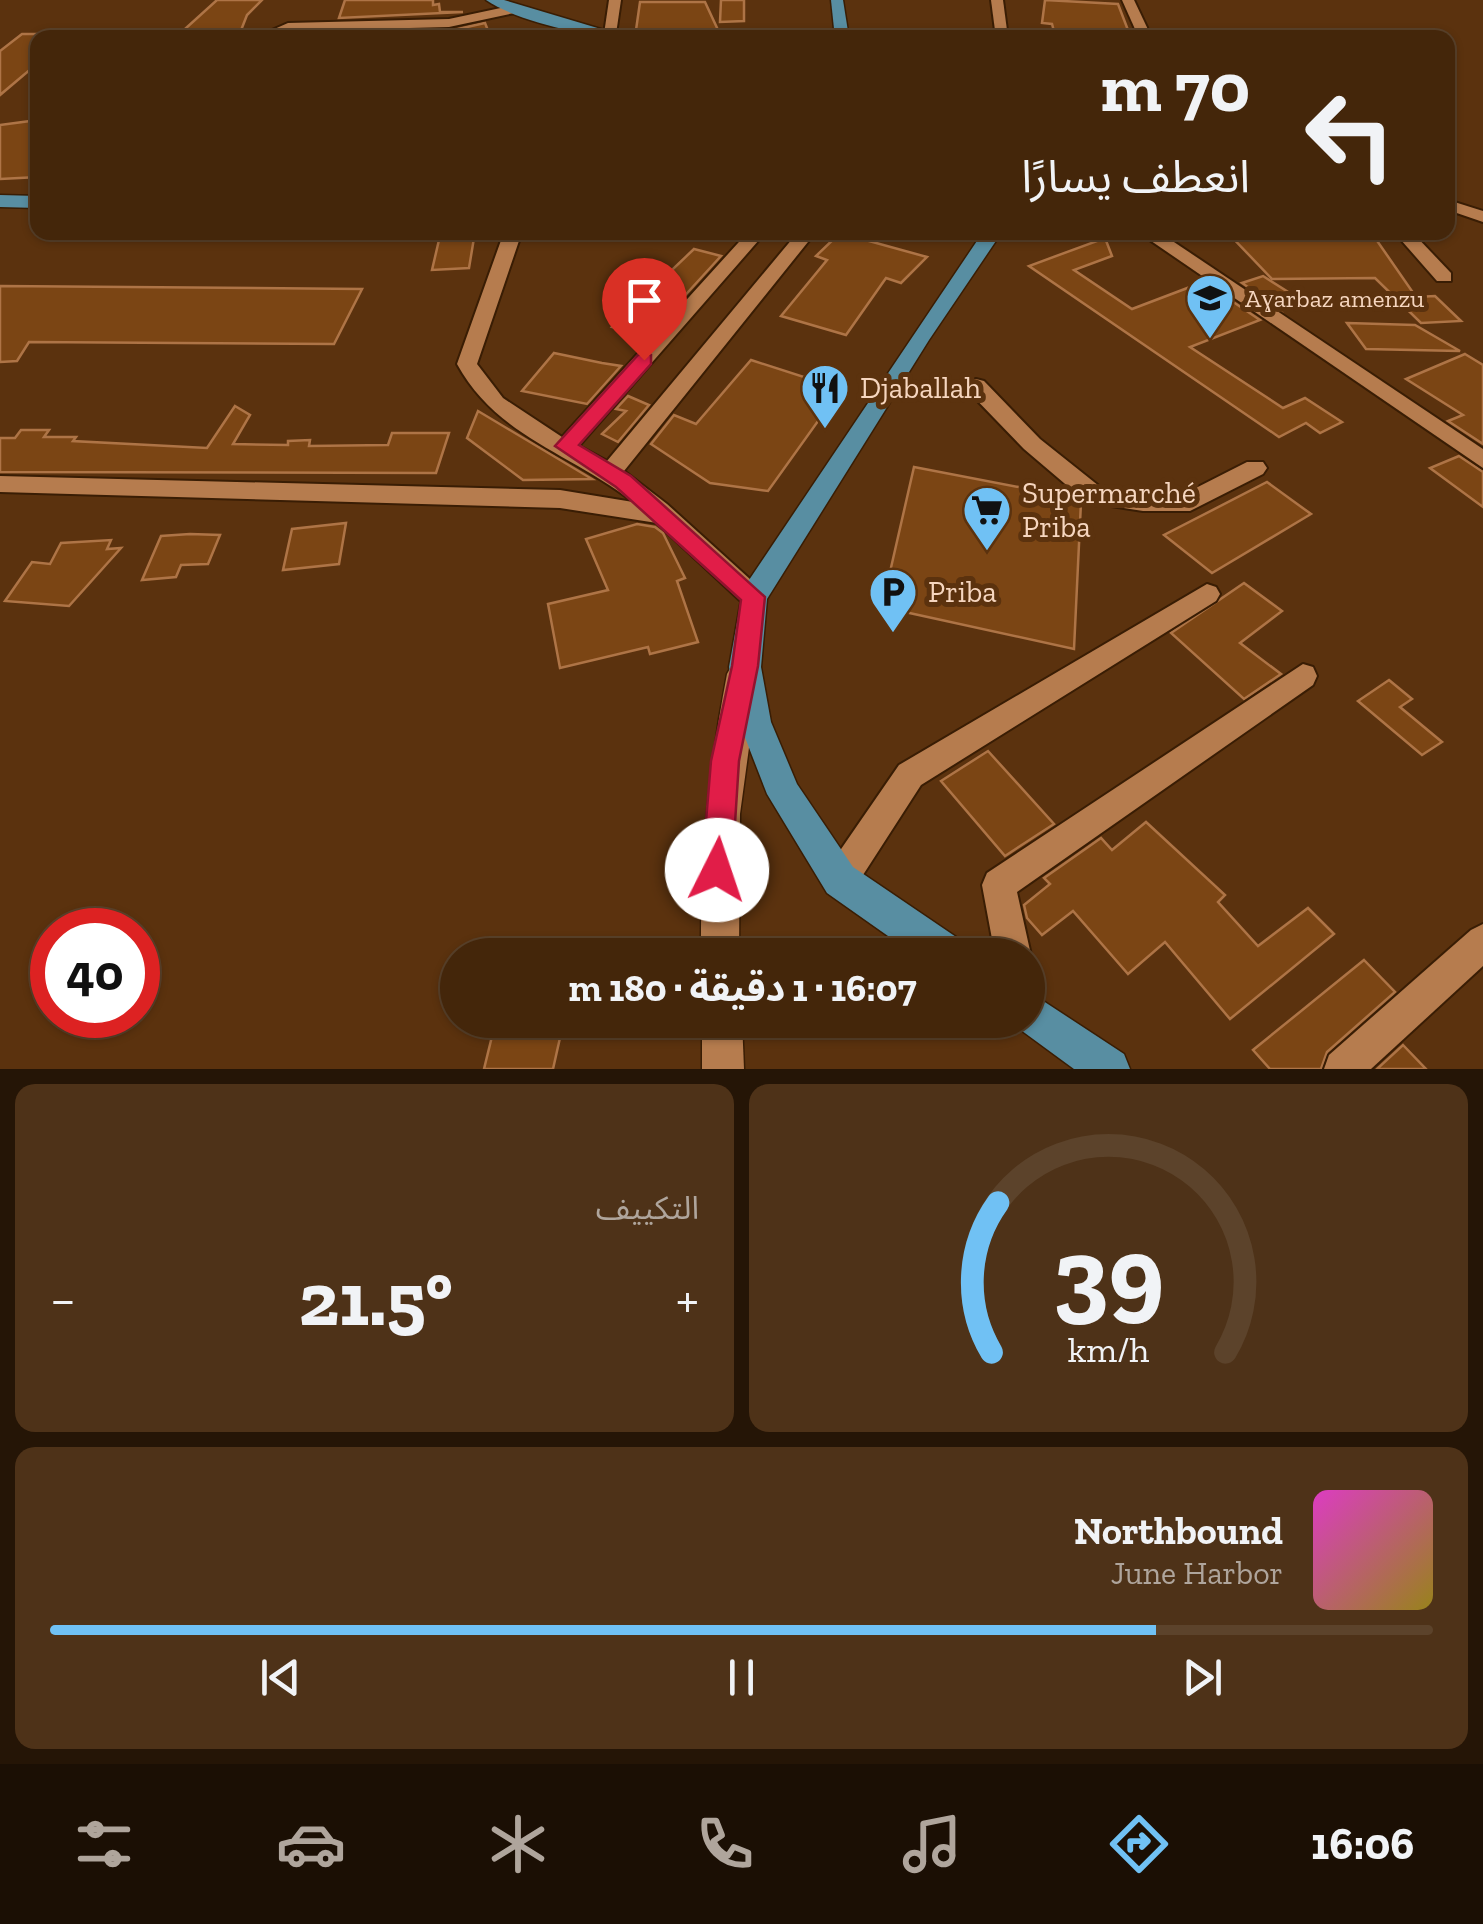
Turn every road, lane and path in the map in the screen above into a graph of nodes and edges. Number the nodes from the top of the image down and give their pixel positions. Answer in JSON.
{"nodes":[{"id":1,"x":492,"y":0,"type":"edge"},
{"id":2,"x":615,"y":0,"type":"edge"},
{"id":3,"x":837,"y":0,"type":"edge"},
{"id":4,"x":997,"y":0,"type":"edge"},
{"id":5,"x":1128,"y":0,"type":"edge"},
{"id":6,"x":515,"y":9,"type":"junction"},
{"id":7,"x":275,"y":30,"type":"edge"},
{"id":8,"x":594,"y":30,"type":"edge"},
{"id":9,"x":617,"y":30,"type":"edge"},
{"id":10,"x":841,"y":30,"type":"edge"},
{"id":11,"x":1003,"y":30,"type":"edge"},
{"id":12,"x":1142,"y":30,"type":"edge"},
{"id":13,"x":0,"y":201,"type":"edge"},
{"id":14,"x":30,"y":202,"type":"edge"},
{"id":15,"x":1455,"y":207,"type":"edge"},
{"id":16,"x":1483,"y":217,"type":"edge"},
{"id":17,"x":510,"y":240,"type":"edge"},
{"id":18,"x":751,"y":240,"type":"edge"},
{"id":19,"x":801,"y":240,"type":"edge"},
{"id":20,"x":987,"y":240,"type":"edge"},
{"id":21,"x":1158,"y":240,"type":"edge"},
{"id":22,"x":1409,"y":240,"type":"edge"},
{"id":23,"x":1444,"y":277,"type":"dead end"},
{"id":24,"x":976,"y":386,"type":"dead end"},
{"id":25,"x":566,"y":446,"type":"junction"},
{"id":26,"x":1483,"y":460,"type":"edge"},
{"id":27,"x":1255,"y":468,"type":"dead end"},
{"id":28,"x":609,"y":474,"type":"junction"},
{"id":29,"x":0,"y":484,"type":"edge"},
{"id":30,"x":662,"y":515,"type":"junction"},
{"id":31,"x":1207,"y":594,"type":"dead end"},
{"id":32,"x":753,"y":597,"type":"junction"},
{"id":33,"x":745,"y":666,"type":"junction"},
{"id":34,"x":1303,"y":676,"type":"dead end"},
{"id":35,"x":840,"y":880,"type":"junction"},
{"id":36,"x":719,"y":938,"type":"edge"},
{"id":37,"x":924,"y":938,"type":"edge"},
{"id":38,"x":1010,"y":938,"type":"edge"},
{"id":39,"x":1483,"y":942,"type":"edge"},
{"id":40,"x":1045,"y":1023,"type":"edge"},
{"id":41,"x":722,"y":1038,"type":"edge"},
{"id":42,"x":723,"y":1069,"type":"edge"},
{"id":43,"x":1109,"y":1069,"type":"edge"},
{"id":44,"x":1343,"y":1069,"type":"edge"}],
"edges":[{"from":1,"to":6,"type":"main road"},
{"from":2,"to":9,"type":"street"},
{"from":3,"to":10,"type":"main road"},
{"from":4,"to":11,"type":"street"},
{"from":5,"to":12,"type":"street"},
{"from":6,"to":7,"type":"street"},
{"from":6,"to":8,"type":"main road"},
{"from":13,"to":14,"type":"main road"},
{"from":15,"to":16,"type":"street"},
{"from":17,"to":25,"type":"street"},
{"from":18,"to":25,"type":"street"},
{"from":19,"to":28,"type":"street"},
{"from":20,"to":32,"type":"main road"},
{"from":21,"to":26,"type":"street"},
{"from":22,"to":23,"type":"street"},
{"from":24,"to":27,"type":"street"},
{"from":25,"to":28,"type":"street"},
{"from":28,"to":30,"type":"street"},
{"from":29,"to":30,"type":"street"},
{"from":30,"to":32,"type":"street"},
{"from":31,"to":35,"type":"street"},
{"from":32,"to":33,"type":"main road"},
{"from":33,"to":35,"type":"main road"},
{"from":33,"to":36,"type":"street"},
{"from":34,"to":38,"type":"street"},
{"from":35,"to":37,"type":"main road"},
{"from":39,"to":44,"type":"street"},
{"from":40,"to":43,"type":"main road"},
{"from":41,"to":42,"type":"street"}]}
